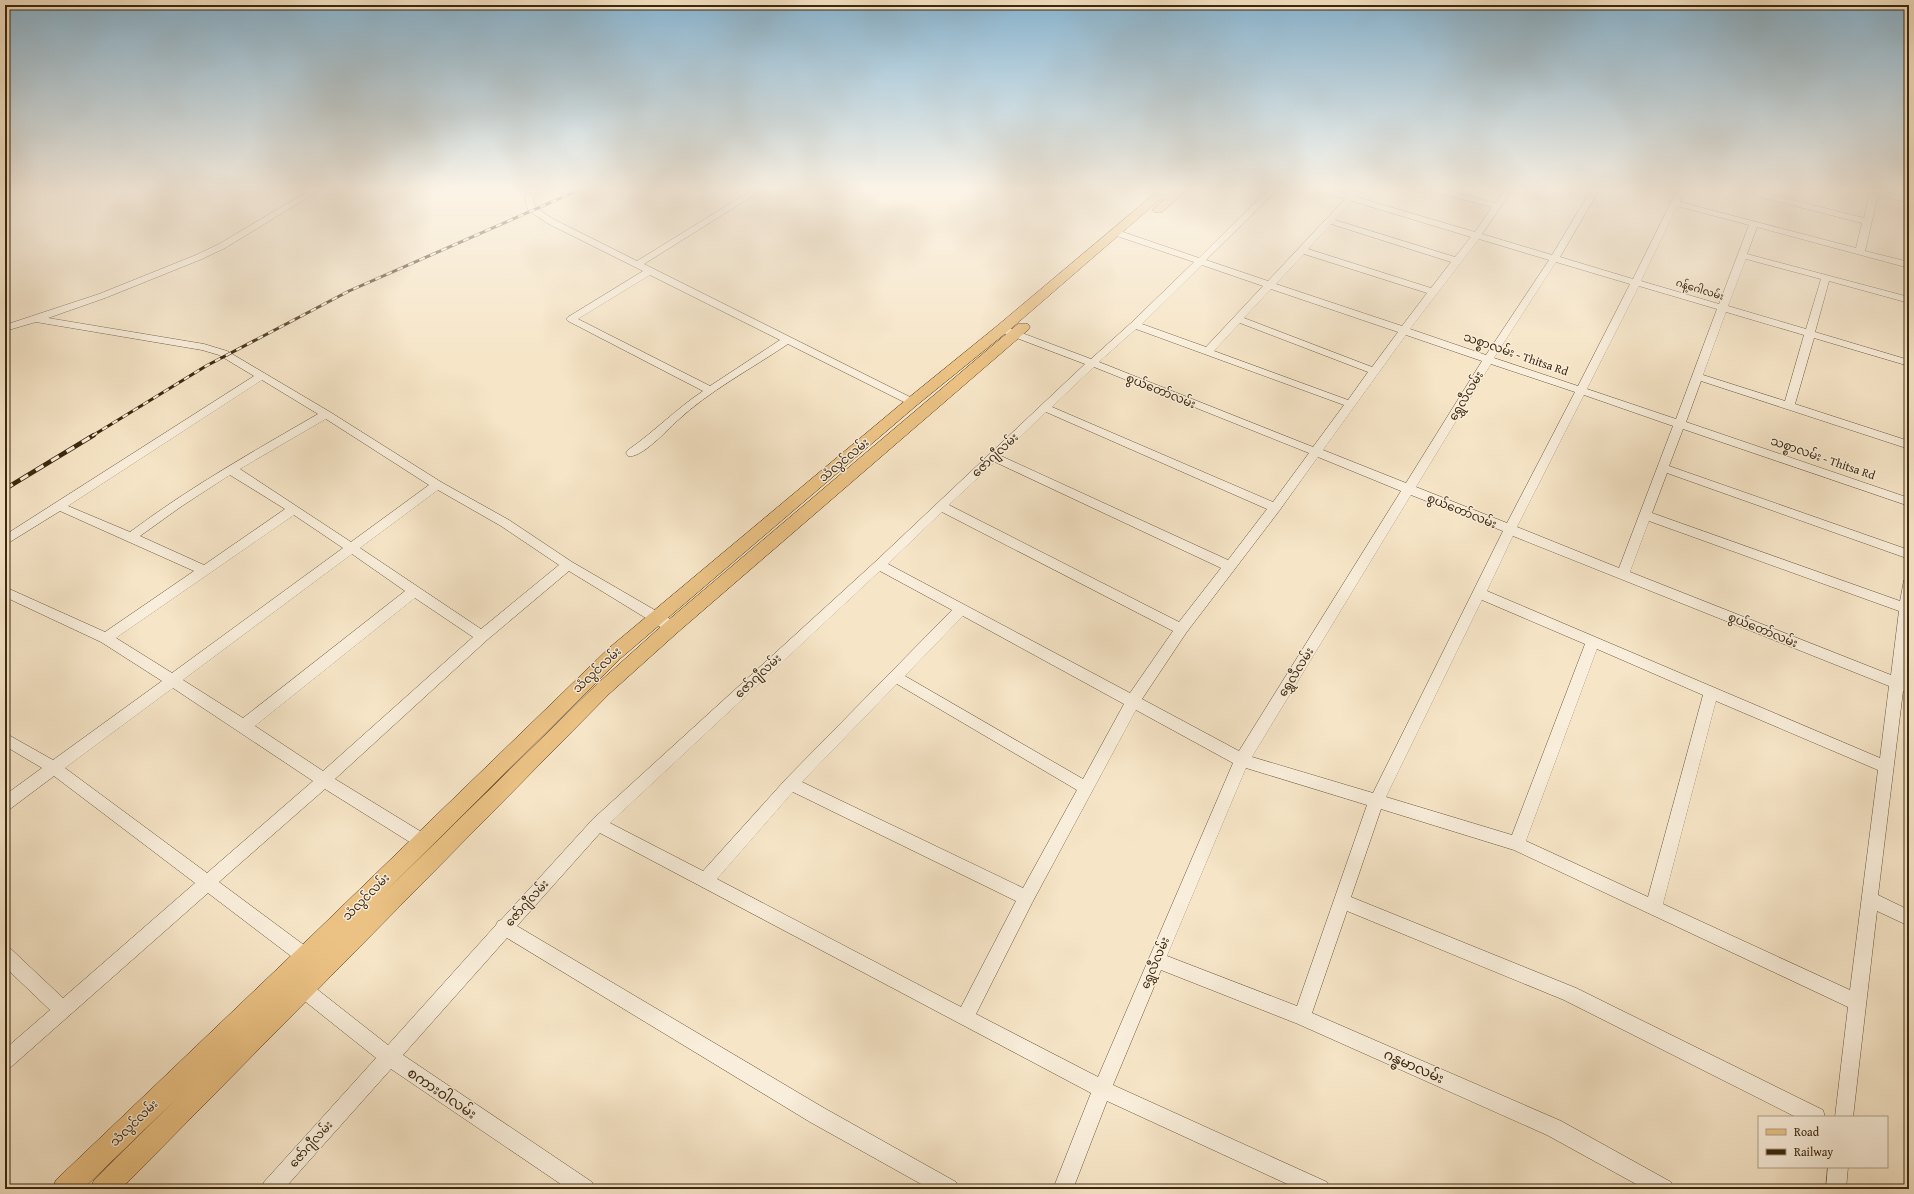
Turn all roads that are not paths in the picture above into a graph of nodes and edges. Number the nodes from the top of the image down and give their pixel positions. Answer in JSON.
{"nodes":[{"id":1,"x":222,"y":246,"type":"edge"},
{"id":2,"x":600,"y":246,"type":"edge"},
{"id":3,"x":668,"y":246,"type":"edge"},
{"id":4,"x":1107,"y":246,"type":"edge"},
{"id":5,"x":1156,"y":246,"type":"edge"},
{"id":6,"x":1216,"y":246,"type":"edge"},
{"id":7,"x":1306,"y":246,"type":"edge"},
{"id":8,"x":1407,"y":246,"type":"edge"},
{"id":9,"x":1469,"y":246,"type":"edge"},
{"id":10,"x":1515,"y":246,"type":"edge"},
{"id":11,"x":1562,"y":246,"type":"edge"},
{"id":12,"x":1654,"y":246,"type":"edge"},
{"id":13,"x":1746,"y":246,"type":"edge"},
{"id":14,"x":1836,"y":246,"type":"edge"},
{"id":15,"x":1861,"y":246,"type":"edge"},
{"id":16,"x":1302,"y":250,"type":"junction"},
{"id":17,"x":1860,"y":252,"type":"junction"},
{"id":18,"x":1742,"y":255,"type":"junction"},
{"id":19,"x":1555,"y":257,"type":"junction"},
{"id":20,"x":1201,"y":261,"type":"junction"},
{"id":21,"x":1457,"y":261,"type":"junction"},
{"id":22,"x":1909,"y":264,"type":"edge"},
{"id":23,"x":637,"y":265,"type":"junction"},
{"id":24,"x":649,"y":271,"type":"junction"},
{"id":25,"x":1826,"y":277,"type":"junction"},
{"id":26,"x":1636,"y":282,"type":"junction"},
{"id":27,"x":1270,"y":284,"type":"junction"},
{"id":28,"x":1433,"y":292,"type":"junction"},
{"id":29,"x":1909,"y":300,"type":"edge"},
{"id":30,"x":1723,"y":307,"type":"junction"},
{"id":31,"x":36,"y":319,"type":"junction"},
{"id":32,"x":1238,"y":319,"type":"junction"},
{"id":33,"x":8,"y":324,"type":"edge"},
{"id":34,"x":1135,"y":325,"type":"junction"},
{"id":35,"x":1405,"y":330,"type":"junction"},
{"id":36,"x":1009,"y":331,"type":"junction"},
{"id":37,"x":1811,"y":333,"type":"junction"},
{"id":38,"x":787,"y":340,"type":"junction"},
{"id":39,"x":1208,"y":351,"type":"junction"},
{"id":40,"x":1489,"y":358,"type":"junction"},
{"id":41,"x":1092,"y":363,"type":"junction"},
{"id":42,"x":1909,"y":363,"type":"edge"},
{"id":43,"x":1374,"y":371,"type":"junction"},
{"id":44,"x":261,"y":376,"type":"junction"},
{"id":45,"x":1697,"y":376,"type":"junction"},
{"id":46,"x":1580,"y":389,"type":"junction"},
{"id":47,"x":709,"y":390,"type":"junction"},
{"id":48,"x":912,"y":402,"type":"junction"},
{"id":49,"x":1350,"y":404,"type":"junction"},
{"id":50,"x":1789,"y":406,"type":"junction"},
{"id":51,"x":1046,"y":408,"type":"junction"},
{"id":52,"x":326,"y":414,"type":"junction"},
{"id":53,"x":1680,"y":423,"type":"junction"},
{"id":54,"x":1909,"y":445,"type":"edge"},
{"id":55,"x":632,"y":453,"type":"dead end"},
{"id":56,"x":864,"y":453,"type":"junction"},
{"id":57,"x":1315,"y":453,"type":"junction"},
{"id":58,"x":992,"y":456,"type":"junction"},
{"id":59,"x":1663,"y":468,"type":"junction"},
{"id":60,"x":231,"y":469,"type":"junction"},
{"id":61,"x":437,"y":485,"type":"junction"},
{"id":62,"x":1409,"y":490,"type":"junction"},
{"id":63,"x":1909,"y":502,"type":"edge"},
{"id":64,"x":58,"y":506,"type":"junction"},
{"id":65,"x":941,"y":506,"type":"junction"},
{"id":66,"x":1275,"y":508,"type":"junction"},
{"id":67,"x":294,"y":509,"type":"junction"},
{"id":68,"x":1645,"y":515,"type":"junction"},
{"id":69,"x":1510,"y":530,"type":"junction"},
{"id":70,"x":131,"y":536,"type":"junction"},
{"id":71,"x":5,"y":541,"type":"edge"},
{"id":72,"x":351,"y":549,"type":"junction"},
{"id":73,"x":1909,"y":555,"type":"edge"},
{"id":74,"x":568,"y":565,"type":"junction"},
{"id":75,"x":879,"y":565,"type":"junction"},
{"id":76,"x":1229,"y":566,"type":"junction"},
{"id":77,"x":204,"y":570,"type":"junction"},
{"id":78,"x":1623,"y":575,"type":"junction"},
{"id":79,"x":1909,"y":583,"type":"edge"},
{"id":80,"x":414,"y":591,"type":"junction"},
{"id":81,"x":5,"y":592,"type":"edge"},
{"id":82,"x":1479,"y":593,"type":"junction"},
{"id":83,"x":1906,"y":608,"type":"junction"},
{"id":84,"x":962,"y":609,"type":"junction"},
{"id":85,"x":656,"y":618,"type":"junction"},
{"id":86,"x":672,"y":627,"type":"junction"},
{"id":87,"x":1181,"y":629,"type":"junction"},
{"id":88,"x":482,"y":636,"type":"junction"},
{"id":89,"x":106,"y":638,"type":"junction"},
{"id":90,"x":1593,"y":642,"type":"junction"},
{"id":91,"x":896,"y":677,"type":"junction"},
{"id":92,"x":173,"y":680,"type":"junction"},
{"id":93,"x":1903,"y":686,"type":"edge"},
{"id":94,"x":1711,"y":692,"type":"junction"},
{"id":95,"x":1133,"y":701,"type":"junction"},
{"id":96,"x":244,"y":726,"type":"junction"},
{"id":97,"x":5,"y":739,"type":"edge"},
{"id":98,"x":1242,"y":760,"type":"junction"},
{"id":99,"x":1886,"y":767,"type":"junction"},
{"id":100,"x":54,"y":768,"type":"junction"},
{"id":101,"x":324,"y":780,"type":"junction"},
{"id":102,"x":791,"y":784,"type":"junction"},
{"id":103,"x":1086,"y":788,"type":"junction"},
{"id":104,"x":1376,"y":802,"type":"junction"},
{"id":105,"x":5,"y":804,"type":"edge"},
{"id":106,"x":598,"y":824,"type":"junction"},
{"id":107,"x":422,"y":841,"type":"junction"},
{"id":108,"x":1516,"y":844,"type":"junction"},
{"id":109,"x":705,"y":881,"type":"junction"},
{"id":110,"x":207,"y":884,"type":"junction"},
{"id":111,"x":1026,"y":898,"type":"junction"},
{"id":112,"x":1869,"y":899,"type":"junction"},
{"id":113,"x":1342,"y":901,"type":"junction"},
{"id":114,"x":1654,"y":908,"type":"junction"},
{"id":115,"x":1909,"y":918,"type":"edge"},
{"id":116,"x":504,"y":927,"type":"junction"},
{"id":117,"x":5,"y":955,"type":"edge"},
{"id":118,"x":306,"y":957,"type":"junction"},
{"id":119,"x":1156,"y":960,"type":"junction"},
{"id":120,"x":286,"y":976,"type":"junction"},
{"id":121,"x":304,"y":990,"type":"junction"},
{"id":122,"x":1856,"y":1002,"type":"junction"},
{"id":123,"x":63,"y":1010,"type":"junction"},
{"id":124,"x":1302,"y":1017,"type":"junction"},
{"id":125,"x":965,"y":1018,"type":"junction"},
{"id":126,"x":389,"y":1057,"type":"junction"},
{"id":127,"x":5,"y":1061,"type":"edge"},
{"id":128,"x":1102,"y":1089,"type":"junction"},
{"id":129,"x":1814,"y":1116,"type":"edge"},
{"id":130,"x":1844,"y":1116,"type":"edge"},
{"id":131,"x":1838,"y":1168,"type":"edge"},
{"id":132,"x":65,"y":1189,"type":"edge"},
{"id":133,"x":103,"y":1189,"type":"edge"},
{"id":134,"x":270,"y":1189,"type":"edge"},
{"id":135,"x":586,"y":1189,"type":"edge"},
{"id":136,"x":949,"y":1189,"type":"edge"},
{"id":137,"x":1063,"y":1189,"type":"edge"},
{"id":138,"x":1320,"y":1189,"type":"edge"},
{"id":139,"x":1664,"y":1189,"type":"edge"},
{"id":140,"x":1836,"y":1189,"type":"edge"}],
"edges":[{"from":1,"to":31,"type":"street"},
{"from":2,"to":23,"type":"street"},
{"from":3,"to":23,"type":"street"},
{"from":4,"to":36,"type":"main road","name":"သံလွင်လမ်း"},
{"from":5,"to":20,"type":"street","name":"သစ္စာလမ်း - Thitsa Rd"},
{"from":6,"to":20,"type":"street","name":"ဇော်ဂျီလမ်း"},
{"from":7,"to":16,"type":"street"},
{"from":8,"to":21,"type":"street"},
{"from":9,"to":21,"type":"street"},
{"from":10,"to":19,"type":"street","name":"ဂန့်ဂေါလမ်း"},
{"from":11,"to":19,"type":"street","name":"ရွှေလီလမ်း"},
{"from":12,"to":26,"type":"street"},
{"from":13,"to":18,"type":"street"},
{"from":14,"to":17,"type":"street"},
{"from":15,"to":17,"type":"street"},
{"from":16,"to":27,"type":"street"},
{"from":16,"to":28,"type":"street"},
{"from":17,"to":22,"type":"street"},
{"from":18,"to":25,"type":"street"},
{"from":18,"to":30,"type":"street"},
{"from":19,"to":26,"type":"street","name":"ဂန့်ဂေါလမ်း"},
{"from":19,"to":40,"type":"street","name":"ရွှေလီလမ်း"},
{"from":20,"to":27,"type":"street","name":"သစ္စာလမ်း - Thitsa Rd"},
{"from":20,"to":34,"type":"street","name":"ဇော်ဂျီလမ်း"},
{"from":21,"to":28,"type":"street"},
{"from":23,"to":24,"type":"street"},
{"from":24,"to":38,"type":"street"},
{"from":24,"to":47,"type":"street"},
{"from":25,"to":29,"type":"street"},
{"from":25,"to":37,"type":"street"},
{"from":26,"to":30,"type":"street","name":"ဂန့်ဂေါလမ်း"},
{"from":26,"to":46,"type":"street"},
{"from":27,"to":32,"type":"street"},
{"from":27,"to":35,"type":"street","name":"သစ္စာလမ်း - Thitsa Rd"},
{"from":28,"to":35,"type":"street"},
{"from":30,"to":37,"type":"street","name":"ဂန့်ဂေါလမ်း"},
{"from":30,"to":45,"type":"street"},
{"from":31,"to":33,"type":"street"},
{"from":31,"to":44,"type":"street"},
{"from":32,"to":39,"type":"street"},
{"from":32,"to":43,"type":"street"},
{"from":34,"to":39,"type":"street"},
{"from":34,"to":41,"type":"street","name":"ဇော်ဂျီလမ်း"},
{"from":35,"to":40,"type":"street","name":"သစ္စာလမ်း - Thitsa Rd"},
{"from":35,"to":43,"type":"street"},
{"from":36,"to":41,"type":"street","name":"စွယ်တော်လမ်း"},
{"from":36,"to":48,"type":"main road","name":"သံလွင်လမ်း"},
{"from":36,"to":56,"type":"main road","name":"သံလွင်လမ်း"},
{"from":37,"to":42,"type":"street","name":"ဂန့်ဂေါလမ်း"},
{"from":37,"to":50,"type":"street"},
{"from":38,"to":47,"type":"street"},
{"from":38,"to":48,"type":"street"},
{"from":39,"to":49,"type":"street"},
{"from":40,"to":46,"type":"street","name":"သစ္စာလမ်း - Thitsa Rd"},
{"from":40,"to":62,"type":"street","name":"ရွှေလီလမ်း"},
{"from":41,"to":51,"type":"street","name":"ဇော်ဂျီလမ်း"},
{"from":41,"to":57,"type":"street","name":"စွယ်တော်လမ်း"},
{"from":43,"to":49,"type":"street"},
{"from":44,"to":52,"type":"street"},
{"from":44,"to":64,"type":"street"},
{"from":45,"to":50,"type":"street"},
{"from":45,"to":53,"type":"street"},
{"from":46,"to":53,"type":"street","name":"သစ္စာလမ်း - Thitsa Rd"},
{"from":46,"to":69,"type":"street"},
{"from":47,"to":55,"type":"street"},
{"from":48,"to":56,"type":"main road","name":"သံလွင်လမ်း"},
{"from":49,"to":57,"type":"street"},
{"from":50,"to":54,"type":"street"},
{"from":51,"to":58,"type":"street","name":"ဇော်ဂျီလမ်း"},
{"from":51,"to":66,"type":"street"},
{"from":52,"to":60,"type":"street"},
{"from":52,"to":61,"type":"street"},
{"from":53,"to":59,"type":"street"},
{"from":53,"to":63,"type":"street","name":"သစ္စာလမ်း - Thitsa Rd"},
{"from":56,"to":85,"type":"main road","name":"သံလွင်လမ်း"},
{"from":56,"to":86,"type":"main road","name":"သံလွင်လမ်း"},
{"from":57,"to":62,"type":"street","name":"စွယ်တော်လမ်း"},
{"from":57,"to":66,"type":"street"},
{"from":58,"to":65,"type":"street","name":"ဇော်ဂျီလမ်း"},
{"from":58,"to":76,"type":"street"},
{"from":59,"to":68,"type":"street"},
{"from":59,"to":73,"type":"street"},
{"from":60,"to":67,"type":"street"},
{"from":60,"to":70,"type":"street"},
{"from":61,"to":72,"type":"street"},
{"from":61,"to":74,"type":"street"},
{"from":62,"to":69,"type":"street","name":"စွယ်တော်လမ်း"},
{"from":62,"to":98,"type":"street","name":"ရွှေလီလမ်း"},
{"from":64,"to":70,"type":"street"},
{"from":64,"to":71,"type":"street"},
{"from":65,"to":75,"type":"street","name":"ဇော်ဂျီလမ်း"},
{"from":65,"to":87,"type":"street"},
{"from":66,"to":76,"type":"street"},
{"from":67,"to":72,"type":"street"},
{"from":67,"to":77,"type":"street"},
{"from":68,"to":78,"type":"street"},
{"from":68,"to":83,"type":"street"},
{"from":69,"to":78,"type":"street","name":"စွယ်တော်လမ်း"},
{"from":69,"to":82,"type":"street"},
{"from":70,"to":77,"type":"street"},
{"from":72,"to":80,"type":"street"},
{"from":72,"to":92,"type":"street"},
{"from":74,"to":85,"type":"street"},
{"from":74,"to":88,"type":"street"},
{"from":75,"to":84,"type":"street"},
{"from":75,"to":106,"type":"street","name":"ဇော်ဂျီလမ်း"},
{"from":76,"to":87,"type":"street"},
{"from":77,"to":89,"type":"street"},
{"from":78,"to":93,"type":"street","name":"စွယ်တော်လမ်း"},
{"from":79,"to":83,"type":"street"},
{"from":80,"to":88,"type":"street"},
{"from":80,"to":96,"type":"street"},
{"from":81,"to":89,"type":"street"},
{"from":82,"to":90,"type":"street"},
{"from":82,"to":104,"type":"street"},
{"from":83,"to":93,"type":"street"},
{"from":84,"to":91,"type":"street"},
{"from":84,"to":95,"type":"street"},
{"from":85,"to":86,"type":"street"},
{"from":85,"to":107,"type":"main road","name":"သံလွင်လမ်း"},
{"from":86,"to":121,"type":"main road","name":"သံလွင်လမ်း"},
{"from":87,"to":95,"type":"street"},
{"from":88,"to":101,"type":"street"},
{"from":89,"to":92,"type":"street"},
{"from":90,"to":94,"type":"street"},
{"from":90,"to":108,"type":"street"},
{"from":91,"to":102,"type":"street"},
{"from":91,"to":103,"type":"street"},
{"from":92,"to":96,"type":"street"},
{"from":92,"to":100,"type":"street"},
{"from":93,"to":99,"type":"street"},
{"from":94,"to":99,"type":"street"},
{"from":94,"to":114,"type":"street"},
{"from":95,"to":98,"type":"street"},
{"from":95,"to":103,"type":"street"},
{"from":96,"to":101,"type":"street"},
{"from":97,"to":100,"type":"street"},
{"from":98,"to":104,"type":"street"},
{"from":98,"to":119,"type":"street","name":"ရွှေလီလမ်း"},
{"from":99,"to":112,"type":"street"},
{"from":100,"to":105,"type":"street"},
{"from":100,"to":110,"type":"street"},
{"from":101,"to":107,"type":"street"},
{"from":101,"to":110,"type":"street"},
{"from":102,"to":109,"type":"street"},
{"from":102,"to":111,"type":"street"},
{"from":103,"to":111,"type":"street"},
{"from":104,"to":108,"type":"street"},
{"from":104,"to":113,"type":"street"},
{"from":106,"to":109,"type":"street"},
{"from":106,"to":116,"type":"street","name":"ဇော်ဂျီလမ်း"},
{"from":107,"to":118,"type":"main road","name":"သံလွင်လမ်း"},
{"from":108,"to":114,"type":"street"},
{"from":109,"to":125,"type":"street"},
{"from":110,"to":118,"type":"street"},
{"from":110,"to":123,"type":"street"},
{"from":111,"to":125,"type":"street"},
{"from":112,"to":115,"type":"street"},
{"from":112,"to":122,"type":"street"},
{"from":113,"to":124,"type":"street"},
{"from":113,"to":129,"type":"street"},
{"from":114,"to":122,"type":"street"},
{"from":116,"to":126,"type":"street","name":"ဇော်ဂျီလမ်း"},
{"from":116,"to":136,"type":"street"},
{"from":117,"to":123,"type":"street"},
{"from":118,"to":120,"type":"main road","name":"သံလွင်လမ်း"},
{"from":119,"to":124,"type":"street","name":"ဂန္ဓမာလမ်း"},
{"from":119,"to":128,"type":"street","name":"ရွှေလီလမ်း"},
{"from":120,"to":121,"type":"street","name":"စကားဝါလမ်း"},
{"from":120,"to":132,"type":"main road","name":"သံလွင်လမ်း"},
{"from":121,"to":126,"type":"street","name":"စကားဝါလမ်း"},
{"from":121,"to":133,"type":"main road","name":"သံလွင်လမ်း"},
{"from":122,"to":130,"type":"street"},
{"from":123,"to":127,"type":"street"},
{"from":124,"to":139,"type":"street","name":"ဂန္ဓမာလမ်း"},
{"from":125,"to":128,"type":"street"},
{"from":126,"to":134,"type":"street","name":"ဇော်ဂျီလမ်း"},
{"from":126,"to":135,"type":"street","name":"စကားဝါလမ်း"},
{"from":128,"to":137,"type":"street","name":"ရွှေလီလမ်း"},
{"from":128,"to":138,"type":"street"},
{"from":131,"to":140,"type":"street"}]}
